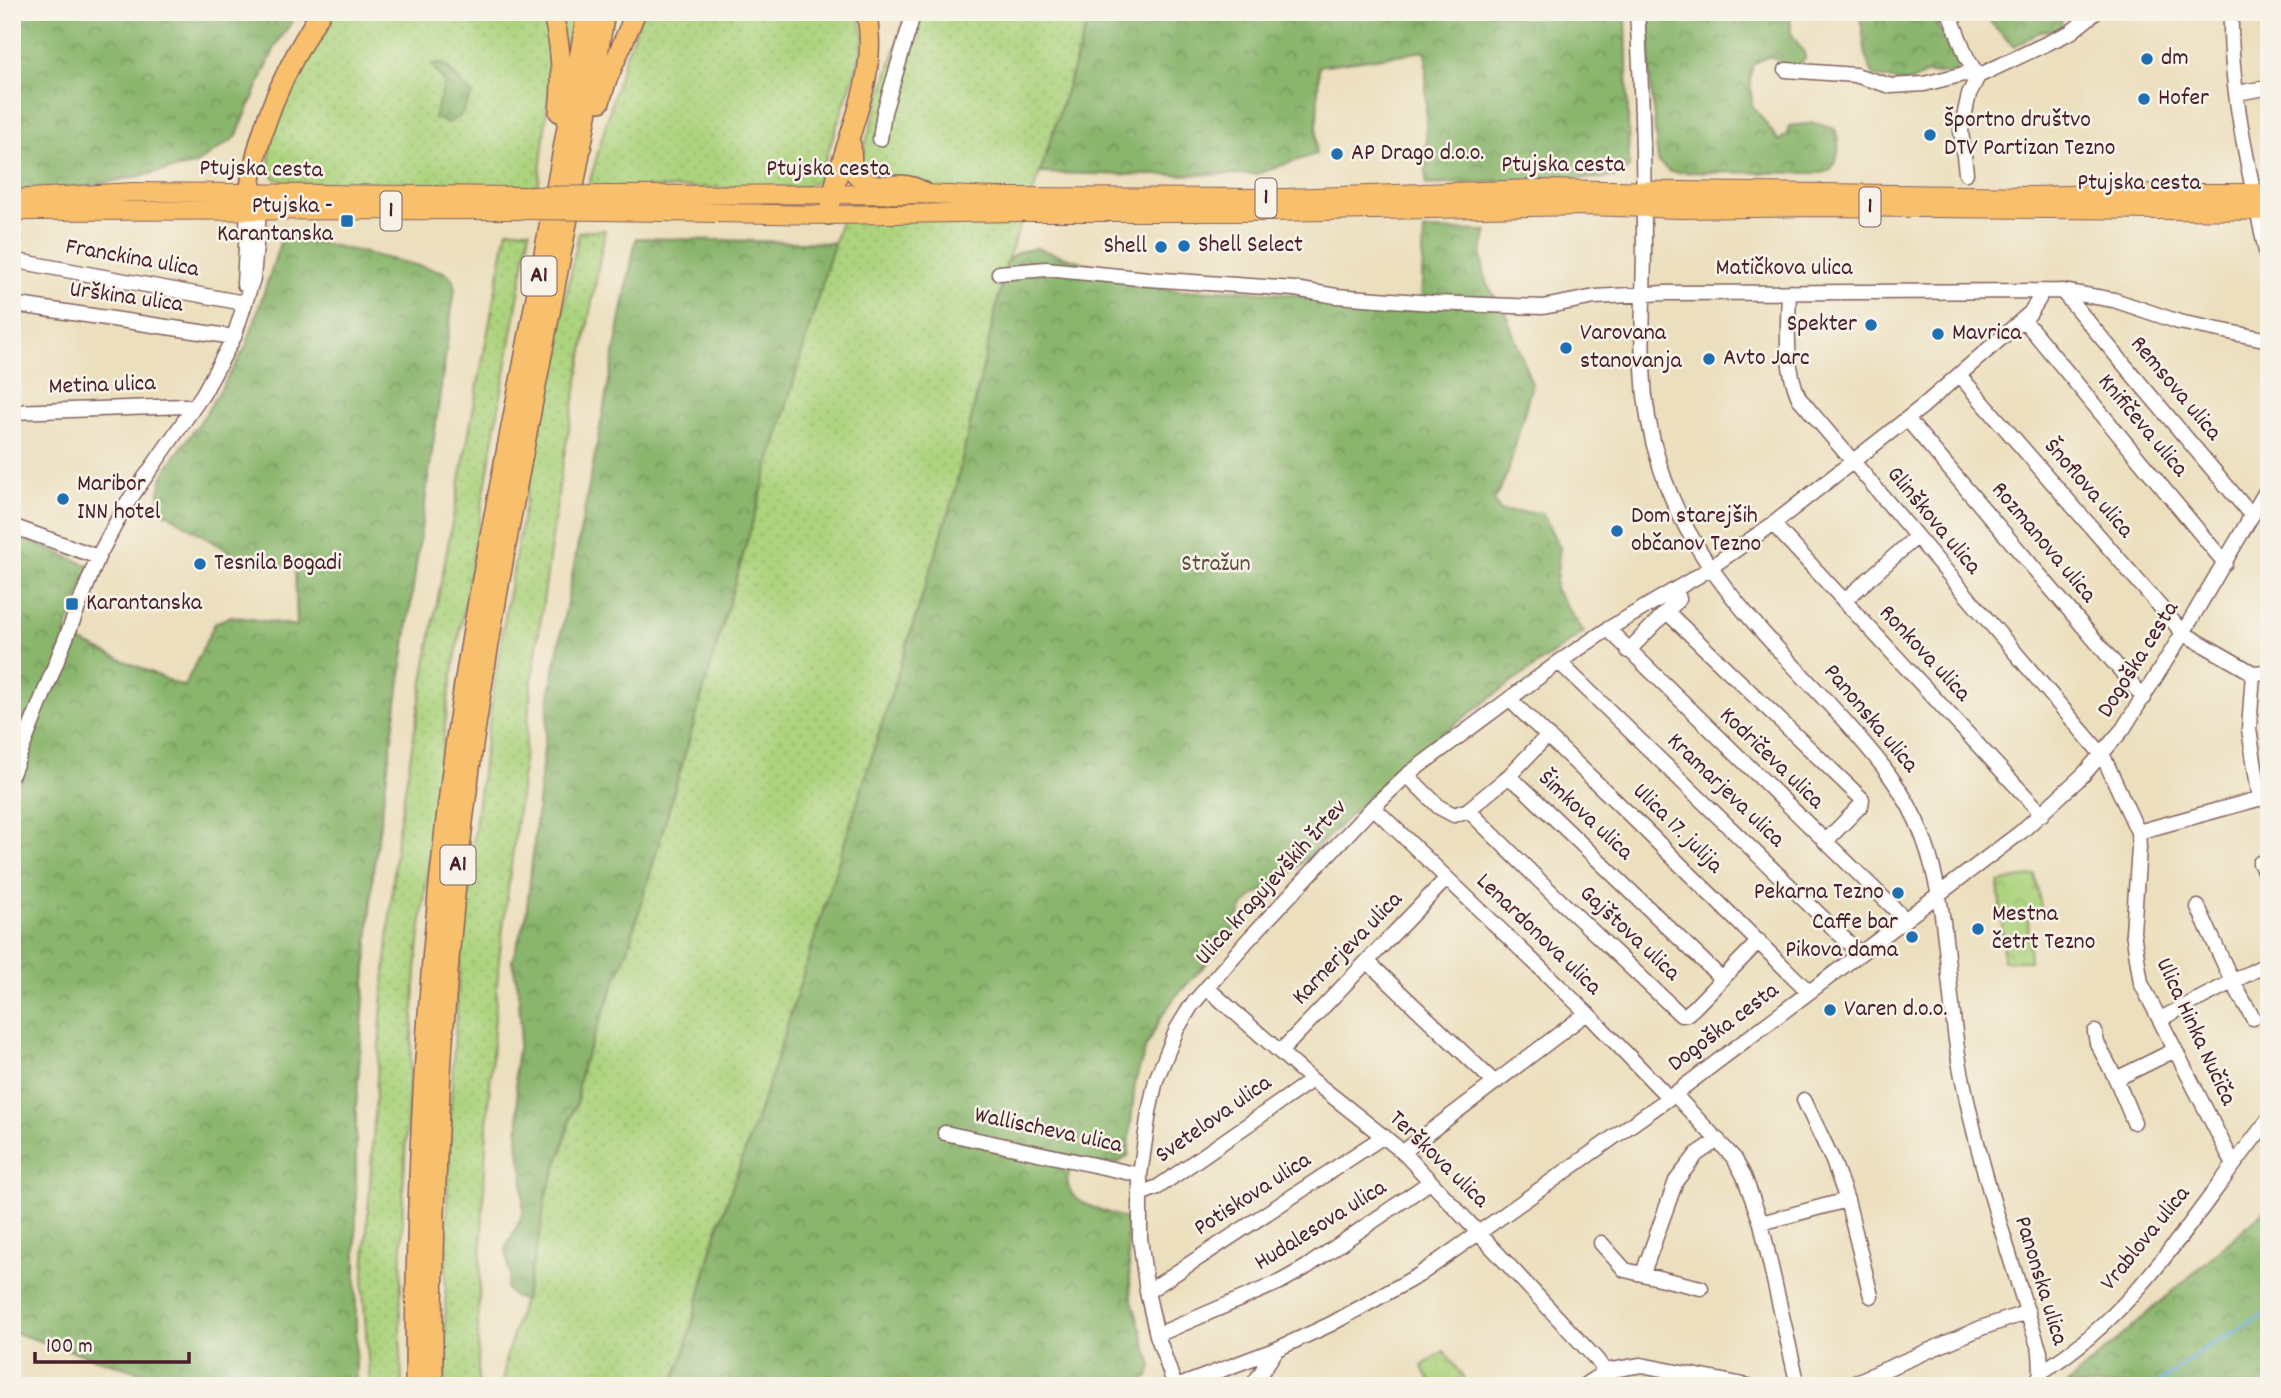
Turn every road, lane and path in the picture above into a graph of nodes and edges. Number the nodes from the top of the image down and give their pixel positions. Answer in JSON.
{"nodes":[{"id":1,"x":321,"y":12,"type":"edge"},
{"id":2,"x":552,"y":12,"type":"edge"},
{"id":3,"x":587,"y":12,"type":"edge"},
{"id":4,"x":605,"y":12,"type":"edge"},
{"id":5,"x":636,"y":12,"type":"edge"},
{"id":6,"x":866,"y":12,"type":"edge"},
{"id":7,"x":914,"y":12,"type":"edge"},
{"id":8,"x":1637,"y":12,"type":"edge"},
{"id":9,"x":1950,"y":12,"type":"edge"},
{"id":10,"x":2096,"y":12,"type":"edge"},
{"id":11,"x":2231,"y":12,"type":"edge"},
{"id":12,"x":1786,"y":70,"type":"dead end"},
{"id":13,"x":1978,"y":76,"type":"junction"},
{"id":14,"x":2260,"y":89,"type":"dead end"},
{"id":15,"x":2237,"y":93,"type":"junction"},
{"id":16,"x":853,"y":125,"type":"junction"},
{"id":17,"x":880,"y":139,"type":"dead end"},
{"id":18,"x":571,"y":158,"type":"junction"},
{"id":19,"x":1966,"y":173,"type":"dead end"},
{"id":20,"x":1644,"y":190,"type":"junction"},
{"id":21,"x":831,"y":194,"type":"junction"},
{"id":22,"x":926,"y":194,"type":"junction"},
{"id":23,"x":12,"y":199,"type":"edge"},
{"id":24,"x":2262,"y":202,"type":"edge"},
{"id":25,"x":254,"y":203,"type":"junction"},
{"id":26,"x":603,"y":203,"type":"junction"},
{"id":27,"x":1644,"y":209,"type":"junction"},
{"id":28,"x":12,"y":211,"type":"edge"},
{"id":29,"x":829,"y":215,"type":"junction"},
{"id":30,"x":12,"y":260,"type":"edge"},
{"id":31,"x":2269,"y":267,"type":"edge"},
{"id":32,"x":999,"y":273,"type":"dead end"},
{"id":33,"x":2040,"y":291,"type":"junction"},
{"id":34,"x":2063,"y":291,"type":"junction"},
{"id":35,"x":1789,"y":292,"type":"junction"},
{"id":36,"x":1643,"y":294,"type":"junction"},
{"id":37,"x":244,"y":303,"type":"junction"},
{"id":38,"x":12,"y":304,"type":"edge"},
{"id":39,"x":2023,"y":319,"type":"junction"},
{"id":40,"x":234,"y":337,"type":"junction"},
{"id":41,"x":2269,"y":340,"type":"edge"},
{"id":42,"x":1959,"y":375,"type":"junction"},
{"id":43,"x":192,"y":410,"type":"junction"},
{"id":44,"x":12,"y":412,"type":"edge"},
{"id":45,"x":1907,"y":419,"type":"junction"},
{"id":46,"x":1853,"y":462,"type":"junction"},
{"id":47,"x":2269,"y":486,"type":"edge"},
{"id":48,"x":2252,"y":516,"type":"junction"},
{"id":49,"x":1773,"y":524,"type":"junction"},
{"id":50,"x":12,"y":526,"type":"edge"},
{"id":51,"x":1916,"y":537,"type":"junction"},
{"id":52,"x":98,"y":557,"type":"junction"},
{"id":53,"x":2225,"y":563,"type":"junction"},
{"id":54,"x":1711,"y":567,"type":"junction"},
{"id":55,"x":1676,"y":589,"type":"junction"},
{"id":56,"x":1844,"y":601,"type":"junction"},
{"id":57,"x":1667,"y":612,"type":"junction"},
{"id":58,"x":1608,"y":629,"type":"junction"},
{"id":59,"x":2183,"y":633,"type":"junction"},
{"id":60,"x":1628,"y":651,"type":"junction"},
{"id":61,"x":1559,"y":662,"type":"junction"},
{"id":62,"x":2269,"y":671,"type":"edge"},
{"id":63,"x":2253,"y":673,"type":"junction"},
{"id":64,"x":2144,"y":698,"type":"junction"},
{"id":65,"x":1510,"y":700,"type":"junction"},
{"id":66,"x":1548,"y":735,"type":"junction"},
{"id":67,"x":2102,"y":756,"type":"junction"},
{"id":68,"x":12,"y":774,"type":"edge"},
{"id":69,"x":1407,"y":775,"type":"junction"},
{"id":70,"x":1508,"y":777,"type":"junction"},
{"id":71,"x":2264,"y":798,"type":"edge"},
{"id":72,"x":1373,"y":807,"type":"junction"},
{"id":73,"x":1468,"y":810,"type":"junction"},
{"id":74,"x":2042,"y":814,"type":"junction"},
{"id":75,"x":2138,"y":832,"type":"junction"},
{"id":76,"x":1825,"y":842,"type":"junction"},
{"id":77,"x":2260,"y":863,"type":"dead end"},
{"id":78,"x":1446,"y":879,"type":"junction"},
{"id":79,"x":2269,"y":880,"type":"edge"},
{"id":80,"x":1938,"y":894,"type":"junction"},
{"id":81,"x":2198,"y":907,"type":"dead end"},
{"id":82,"x":1905,"y":919,"type":"junction"},
{"id":83,"x":1759,"y":941,"type":"junction"},
{"id":84,"x":1859,"y":953,"type":"junction"},
{"id":85,"x":1368,"y":962,"type":"junction"},
{"id":86,"x":2269,"y":963,"type":"edge"},
{"id":87,"x":1722,"y":979,"type":"junction"},
{"id":88,"x":2232,"y":981,"type":"junction"},
{"id":89,"x":1207,"y":988,"type":"junction"},
{"id":90,"x":1809,"y":992,"type":"junction"},
{"id":91,"x":1587,"y":1013,"type":"junction"},
{"id":92,"x":2253,"y":1018,"type":"dead end"},
{"id":93,"x":2160,"y":1019,"type":"junction"},
{"id":94,"x":2095,"y":1032,"type":"dead end"},
{"id":95,"x":2175,"y":1050,"type":"junction"},
{"id":96,"x":1281,"y":1051,"type":"junction"},
{"id":97,"x":2116,"y":1079,"type":"junction"},
{"id":98,"x":1312,"y":1080,"type":"junction"},
{"id":99,"x":1495,"y":1083,"type":"junction"},
{"id":100,"x":1672,"y":1096,"type":"junction"},
{"id":101,"x":1804,"y":1100,"type":"dead end"},
{"id":102,"x":2269,"y":1119,"type":"edge"},
{"id":103,"x":2134,"y":1122,"type":"dead end"},
{"id":104,"x":945,"y":1133,"type":"dead end"},
{"id":105,"x":1384,"y":1136,"type":"junction"},
{"id":106,"x":1718,"y":1140,"type":"junction"},
{"id":107,"x":1403,"y":1152,"type":"junction"},
{"id":108,"x":2234,"y":1163,"type":"junction"},
{"id":109,"x":1140,"y":1175,"type":"junction"},
{"id":110,"x":1430,"y":1182,"type":"junction"},
{"id":111,"x":1140,"y":1194,"type":"junction"},
{"id":112,"x":1847,"y":1200,"type":"junction"},
{"id":113,"x":1761,"y":1223,"type":"junction"},
{"id":114,"x":1480,"y":1233,"type":"junction"},
{"id":115,"x":1601,"y":1243,"type":"dead end"},
{"id":116,"x":1643,"y":1273,"type":"junction"},
{"id":117,"x":1701,"y":1288,"type":"dead end"},
{"id":118,"x":1147,"y":1292,"type":"junction"},
{"id":119,"x":1871,"y":1296,"type":"dead end"},
{"id":120,"x":2028,"y":1311,"type":"junction"},
{"id":121,"x":1157,"y":1335,"type":"junction"},
{"id":122,"x":1277,"y":1349,"type":"junction"},
{"id":123,"x":1606,"y":1371,"type":"junction"},
{"id":124,"x":2039,"y":1379,"type":"edge"},
{"id":125,"x":415,"y":1386,"type":"edge"},
{"id":126,"x":433,"y":1386,"type":"edge"},
{"id":127,"x":1177,"y":1386,"type":"edge"},
{"id":128,"x":1252,"y":1386,"type":"edge"},
{"id":129,"x":1583,"y":1386,"type":"edge"},
{"id":130,"x":1615,"y":1386,"type":"edge"},
{"id":131,"x":1749,"y":1386,"type":"edge"},
{"id":132,"x":1798,"y":1386,"type":"edge"},
{"id":133,"x":1847,"y":1386,"type":"edge"}],
"edges":[{"from":1,"to":25,"type":"highway"},
{"from":2,"to":18,"type":"highway"},
{"from":3,"to":18,"type":"highway","number":"A1"},
{"from":4,"to":18,"type":"highway","number":"A1"},
{"from":5,"to":18,"type":"highway"},
{"from":6,"to":16,"type":"highway"},
{"from":7,"to":17,"type":"street"},
{"from":8,"to":20,"type":"street"},
{"from":9,"to":13,"type":"street"},
{"from":10,"to":13,"type":"street"},
{"from":11,"to":15,"type":"street"},
{"from":12,"to":13,"type":"street"},
{"from":13,"to":19,"type":"street"},
{"from":14,"to":15,"type":"street"},
{"from":15,"to":24,"type":"street"},
{"from":16,"to":21,"type":"highway"},
{"from":16,"to":22,"type":"highway"},
{"from":18,"to":125,"type":"highway","number":"A1"},
{"from":18,"to":126,"type":"highway","number":"A1"},
{"from":20,"to":22,"type":"main road","name":"Ptujska cesta","number":"1"},
{"from":20,"to":24,"type":"main road","name":"Ptujska cesta","number":"1"},
{"from":20,"to":27,"type":"street","name":"Ptujska cesta"},
{"from":21,"to":22,"type":"main road","name":"Ptujska cesta","number":"1"},
{"from":21,"to":26,"type":"main road","name":"Ptujska cesta","number":"1"},
{"from":21,"to":29,"type":"highway"},
{"from":23,"to":25,"type":"main road","name":"Ptujska cesta"},
{"from":24,"to":27,"type":"main road","name":"Ptujska cesta","number":"1"},
{"from":24,"to":31,"type":"street"},
{"from":25,"to":26,"type":"main road","name":"Ptujska cesta","number":"1","bridge":true},
{"from":25,"to":28,"type":"main road","name":"Ptujska cesta"},
{"from":25,"to":37,"type":"street"},
{"from":26,"to":29,"type":"main road","name":"Ptujska cesta","number":"1"},
{"from":27,"to":29,"type":"main road","name":"Ptujska cesta","number":"1"},
{"from":27,"to":36,"type":"street","name":"Panonska ulica"},
{"from":30,"to":37,"type":"street","name":"Franckina ulica"},
{"from":32,"to":36,"type":"street","name":"Matičkova ulica"},
{"from":33,"to":34,"type":"street","name":"Matičkova ulica"},
{"from":33,"to":35,"type":"street","name":"Matičkova ulica"},
{"from":33,"to":39,"type":"street","name":"Ulica kragujevških žrtev"},
{"from":34,"to":41,"type":"street","name":"Matičkova ulica"},
{"from":34,"to":48,"type":"street","name":"Remsova ulica"},
{"from":35,"to":36,"type":"street","name":"Matičkova ulica"},
{"from":35,"to":46,"type":"street","name":"Glinškova ulica"},
{"from":36,"to":54,"type":"street","name":"Panonska ulica"},
{"from":37,"to":40,"type":"street"},
{"from":38,"to":40,"type":"street","name":"Urškina ulica"},
{"from":39,"to":42,"type":"street","name":"Ulica kragujevških žrtev"},
{"from":39,"to":53,"type":"street","name":"Knifičeva ulica"},
{"from":40,"to":43,"type":"street"},
{"from":42,"to":45,"type":"street","name":"Ulica kragujevških žrtev"},
{"from":42,"to":59,"type":"street","name":"Šnoflova ulica"},
{"from":43,"to":44,"type":"street","name":"Metina ulica"},
{"from":43,"to":52,"type":"street"},
{"from":45,"to":46,"type":"street","name":"Ulica kragujevških žrtev"},
{"from":45,"to":64,"type":"street","name":"Rozmanova ulica"},
{"from":46,"to":49,"type":"street","name":"Ulica kragujevških žrtev"},
{"from":46,"to":51,"type":"street","name":"Glinškova ulica"},
{"from":47,"to":48,"type":"street","name":"Dogoška cesta"},
{"from":48,"to":53,"type":"street","name":"Dogoška cesta"},
{"from":49,"to":54,"type":"street","name":"Ulica kragujevških žrtev"},
{"from":49,"to":56,"type":"street","name":"Ronkova ulica"},
{"from":50,"to":52,"type":"street"},
{"from":51,"to":56,"type":"street"},
{"from":51,"to":67,"type":"street","name":"Glinškova ulica"},
{"from":52,"to":68,"type":"street"},
{"from":53,"to":59,"type":"street","name":"Dogoška cesta"},
{"from":54,"to":55,"type":"street","name":"Ulica kragujevških žrtev"},
{"from":54,"to":80,"type":"street","name":"Panonska ulica"},
{"from":55,"to":57,"type":"street"},
{"from":55,"to":58,"type":"street","name":"Ulica kragujevških žrtev"},
{"from":56,"to":74,"type":"street","name":"Ronkova ulica"},
{"from":57,"to":60,"type":"street"},
{"from":57,"to":76,"type":"street"},
{"from":58,"to":60,"type":"street","name":"Kodričeva ulica"},
{"from":58,"to":61,"type":"street","name":"Ulica kragujevških žrtev"},
{"from":59,"to":63,"type":"street","name":"Šnoflova ulica"},
{"from":59,"to":64,"type":"street","name":"Dogoška cesta"},
{"from":60,"to":76,"type":"street","name":"Kodričeva ulica"},
{"from":61,"to":65,"type":"street","name":"Ulica kragujevških žrtev"},
{"from":61,"to":84,"type":"street","name":"Kramarjeva ulica"},
{"from":62,"to":63,"type":"street"},
{"from":63,"to":71,"type":"street"},
{"from":64,"to":67,"type":"street","name":"Dogoška cesta"},
{"from":65,"to":66,"type":"street","name":"Ulica 17. julija"},
{"from":65,"to":69,"type":"street","name":"Ulica kragujevških žrtev"},
{"from":66,"to":70,"type":"street"},
{"from":66,"to":83,"type":"street","name":"Ulica 17. julija"},
{"from":67,"to":74,"type":"street","name":"Dogoška cesta"},
{"from":67,"to":75,"type":"street","name":"Ulica Hinka Nučiča"},
{"from":69,"to":72,"type":"street","name":"Ulica kragujevških žrtev"},
{"from":69,"to":73,"type":"street"},
{"from":70,"to":73,"type":"street","name":"Šimkova ulica"},
{"from":70,"to":87,"type":"street","name":"Šimkova ulica"},
{"from":71,"to":75,"type":"street"},
{"from":72,"to":78,"type":"street","name":"Lenardonova ulica"},
{"from":72,"to":89,"type":"street","name":"Ulica kragujevških žrtev"},
{"from":73,"to":87,"type":"street","name":"Gajštova ulica"},
{"from":74,"to":80,"type":"street","name":"Dogoška cesta"},
{"from":75,"to":93,"type":"street","name":"Ulica Hinka Nučiča"},
{"from":76,"to":82,"type":"street","name":"Kodričeva ulica"},
{"from":77,"to":79,"type":"street"},
{"from":78,"to":85,"type":"street","name":"Karnerjeva ulica"},
{"from":78,"to":91,"type":"street","name":"Lenardonova ulica"},
{"from":80,"to":82,"type":"street","name":"Dogoška cesta"},
{"from":80,"to":120,"type":"street","name":"Panonska ulica"},
{"from":81,"to":88,"type":"street"},
{"from":82,"to":84,"type":"street","name":"Dogoška cesta"},
{"from":83,"to":87,"type":"street","name":"Gajštova ulica"},
{"from":83,"to":90,"type":"street","name":"Ulica 17. julija"},
{"from":84,"to":90,"type":"street","name":"Dogoška cesta"},
{"from":85,"to":96,"type":"street","name":"Karnerjeva ulica"},
{"from":85,"to":99,"type":"street"},
{"from":86,"to":88,"type":"street"},
{"from":88,"to":92,"type":"street"},
{"from":88,"to":93,"type":"street"},
{"from":89,"to":96,"type":"street","name":"Terškova ulica"},
{"from":89,"to":109,"type":"street","name":"Ulica kragujevških žrtev"},
{"from":90,"to":100,"type":"street","name":"Dogoška cesta"},
{"from":91,"to":99,"type":"street"},
{"from":91,"to":100,"type":"street","name":"Lenardonova ulica"},
{"from":93,"to":95,"type":"street","name":"Ulica Hinka Nučiča"},
{"from":94,"to":97,"type":"street"},
{"from":95,"to":97,"type":"street"},
{"from":95,"to":108,"type":"street","name":"Ulica Hinka Nučiča"},
{"from":96,"to":98,"type":"street","name":"Terškova ulica"},
{"from":97,"to":103,"type":"street"},
{"from":98,"to":105,"type":"street","name":"Terškova ulica"},
{"from":98,"to":111,"type":"street","name":"Svetelova ulica"},
{"from":99,"to":107,"type":"street"},
{"from":100,"to":106,"type":"street","name":"Lenardonova ulica"},
{"from":100,"to":114,"type":"street","name":"Dogoška cesta"},
{"from":101,"to":112,"type":"street"},
{"from":102,"to":108,"type":"street","name":"Vrablova ulica"},
{"from":104,"to":109,"type":"street","name":"Wallischeva ulica"},
{"from":105,"to":107,"type":"street","name":"Terškova ulica"},
{"from":105,"to":118,"type":"street","name":"Potiskova ulica"},
{"from":106,"to":113,"type":"street","name":"Lenardonova ulica"},
{"from":106,"to":116,"type":"street"},
{"from":107,"to":110,"type":"street","name":"Terškova ulica"},
{"from":108,"to":124,"type":"street","name":"Vrablova ulica"},
{"from":109,"to":111,"type":"street","name":"Ulica kragujevških žrtev"},
{"from":110,"to":114,"type":"street","name":"Terškova ulica"},
{"from":110,"to":121,"type":"street","name":"Hudalesova ulica"},
{"from":111,"to":118,"type":"street","name":"Ulica kragujevških žrtev"},
{"from":112,"to":113,"type":"street"},
{"from":112,"to":119,"type":"street"},
{"from":113,"to":132,"type":"street","name":"Lenardonova ulica"},
{"from":114,"to":122,"type":"street","name":"Dogoška cesta"},
{"from":114,"to":123,"type":"street","name":"Terškova ulica"},
{"from":115,"to":116,"type":"street"},
{"from":116,"to":117,"type":"street"},
{"from":118,"to":121,"type":"street","name":"Ulica kragujevških žrtev"},
{"from":120,"to":124,"type":"street","name":"Panonska ulica"},
{"from":120,"to":133,"type":"street"},
{"from":121,"to":127,"type":"street","name":"Ulica kragujevških žrtev"},
{"from":122,"to":127,"type":"street","name":"Dogoška cesta"},
{"from":122,"to":128,"type":"street"},
{"from":123,"to":129,"type":"street"},
{"from":123,"to":130,"type":"street","name":"Terškova ulica"},
{"from":123,"to":131,"type":"street"}]}
